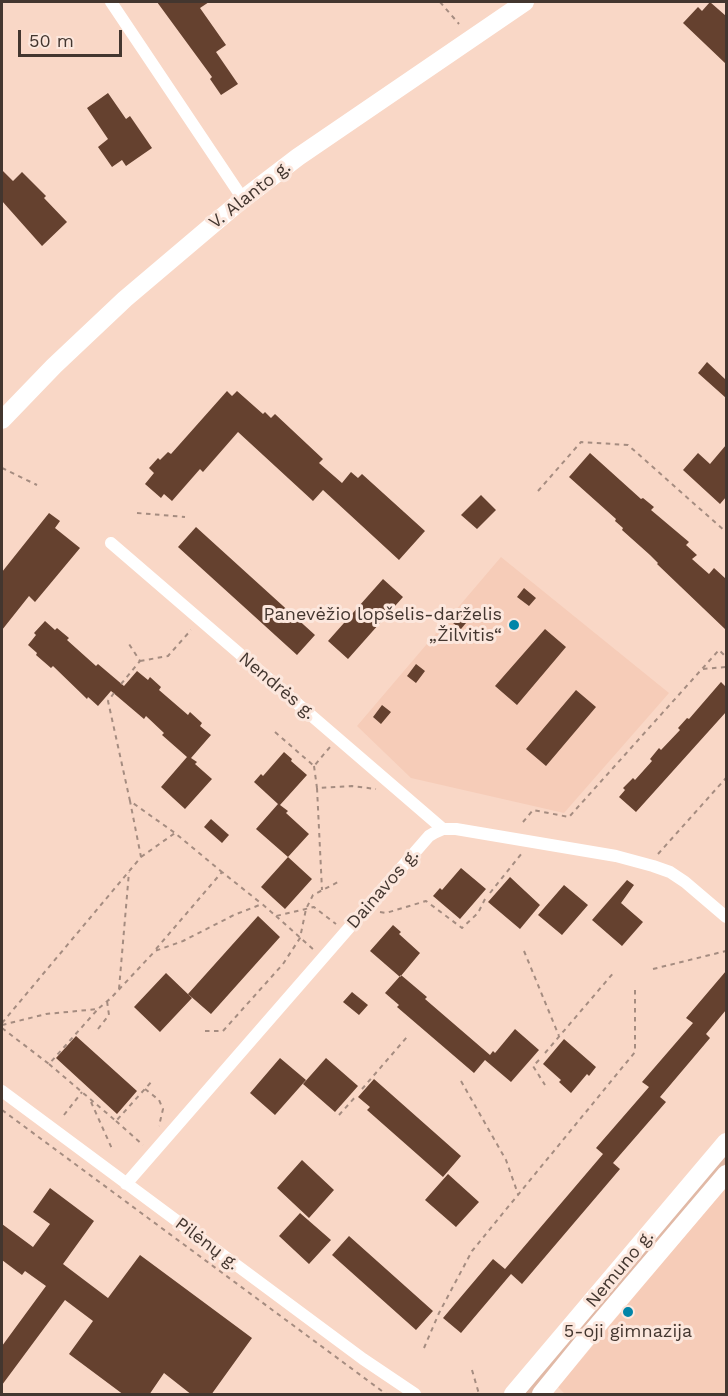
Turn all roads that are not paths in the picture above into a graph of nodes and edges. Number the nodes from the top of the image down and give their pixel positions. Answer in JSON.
{"nodes":[{"id":1,"x":111,"y":2,"type":"edge"},
{"id":2,"x":525,"y":2,"type":"edge"},
{"id":3,"x":243,"y":199,"type":"junction"},
{"id":4,"x":2,"y":420,"type":"edge"},
{"id":5,"x":111,"y":543,"type":"dead end"},
{"id":6,"x":443,"y":829,"type":"junction"},
{"id":7,"x":726,"y":917,"type":"edge"},
{"id":8,"x":2,"y":1091,"type":"edge"},
{"id":9,"x":726,"y":1142,"type":"edge"},
{"id":10,"x":726,"y":1174,"type":"edge"},
{"id":11,"x":126,"y":1184,"type":"junction"},
{"id":12,"x":415,"y":1395,"type":"edge"},
{"id":13,"x":513,"y":1395,"type":"edge"},
{"id":14,"x":541,"y":1395,"type":"edge"}],
"edges":[{"from":1,"to":3,"type":"street"},
{"from":2,"to":3,"type":"main road","name":"V. Alanto g."},
{"from":3,"to":4,"type":"main road","name":"V. Alanto g."},
{"from":5,"to":6,"type":"street","name":"Nendrės g."},
{"from":6,"to":7,"type":"street"},
{"from":6,"to":11,"type":"street","name":"Dainavos g."},
{"from":8,"to":11,"type":"street","name":"Pilėnų g."},
{"from":9,"to":13,"type":"main road","name":"Nemuno g."},
{"from":10,"to":14,"type":"main road","name":"Nemuno g."},
{"from":11,"to":12,"type":"street","name":"Pilėnų g."}]}
